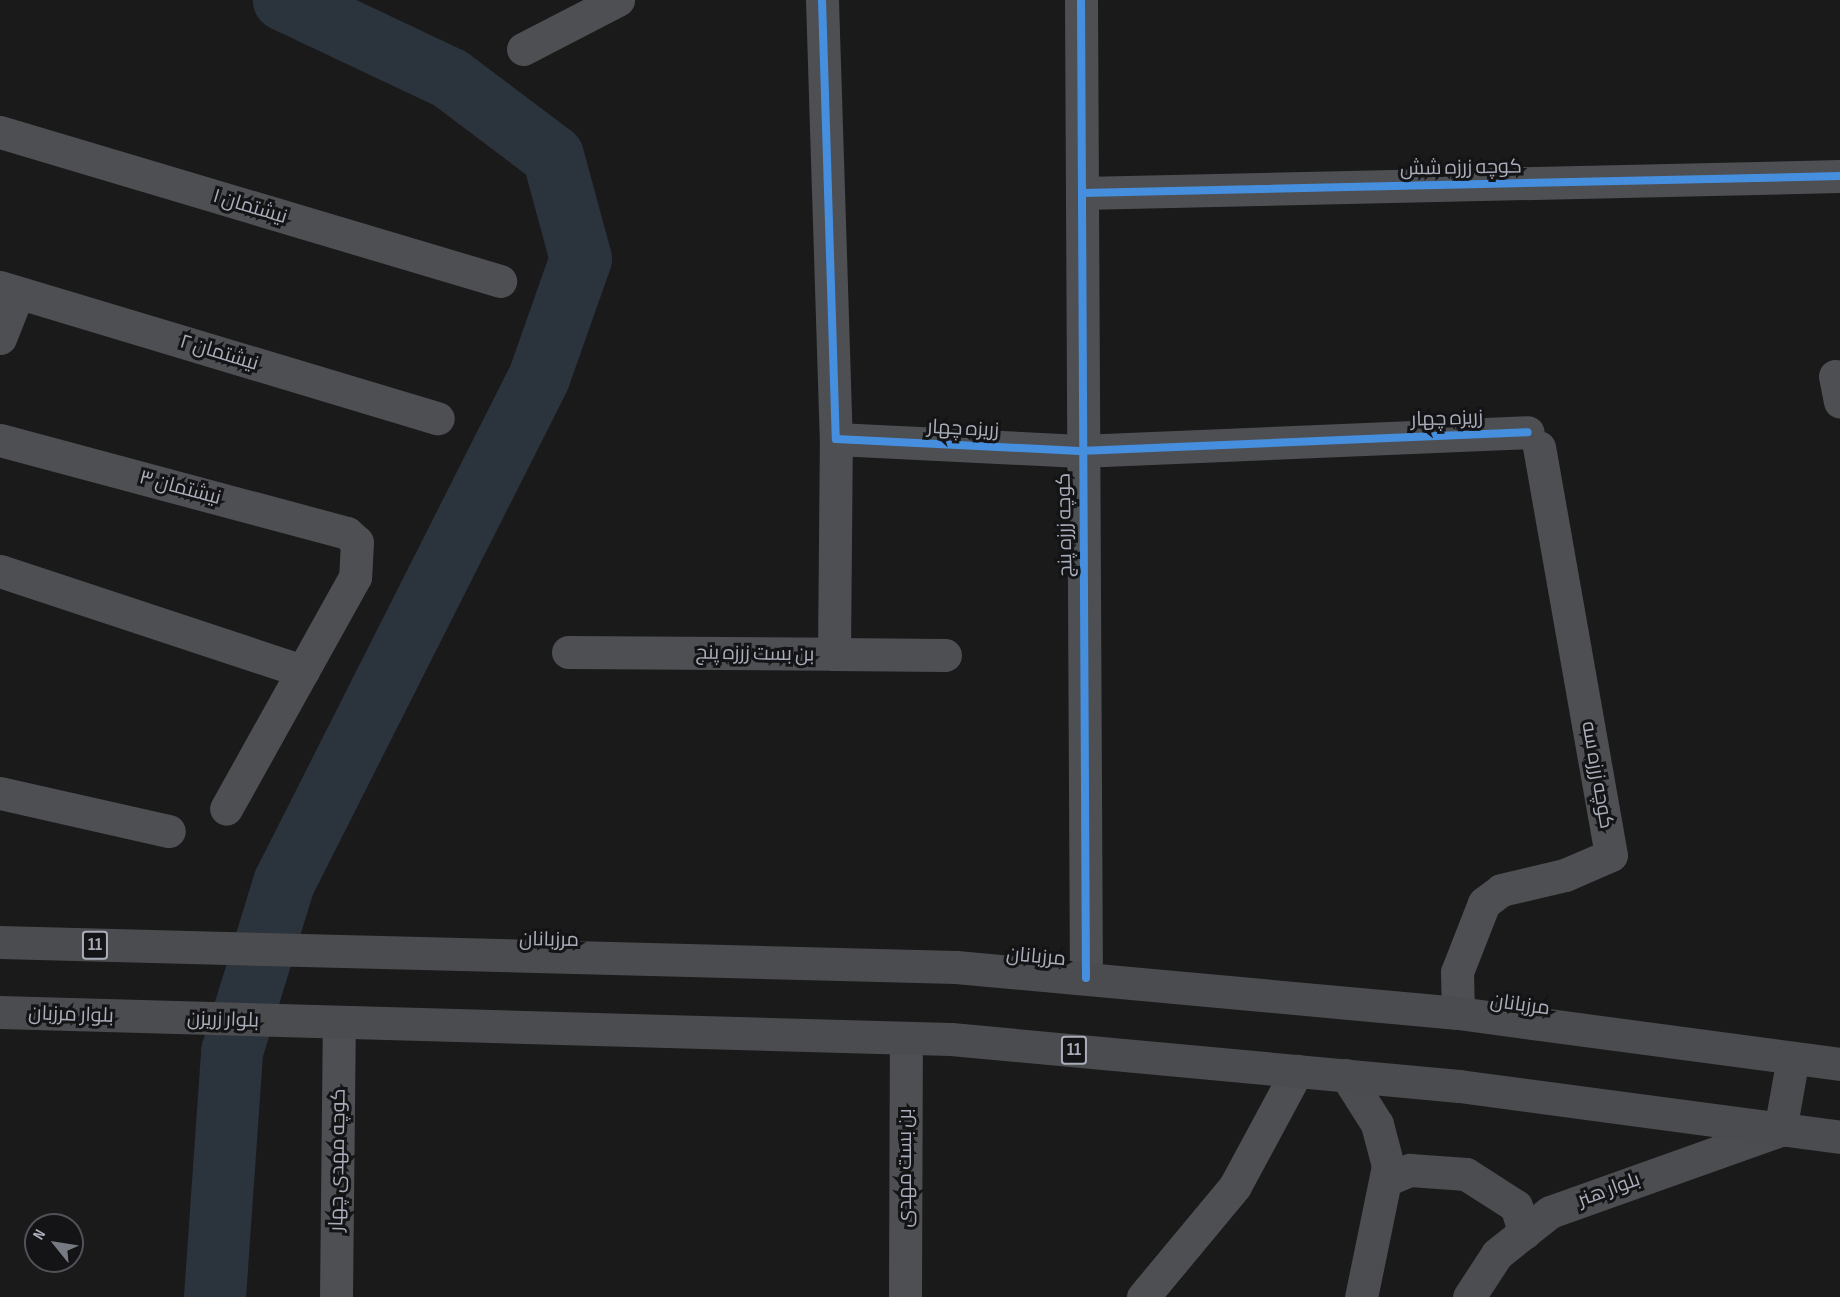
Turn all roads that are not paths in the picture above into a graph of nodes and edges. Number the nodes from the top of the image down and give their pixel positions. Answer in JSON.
{"nodes":[{"id":1,"x":618,"y":0,"type":"edge"},
{"id":2,"x":822,"y":0,"type":"edge"},
{"id":3,"x":1081,"y":0,"type":"edge"},
{"id":4,"x":523,"y":50,"type":"dead end"},
{"id":5,"x":0,"y":132,"type":"edge"},
{"id":6,"x":1840,"y":176,"type":"edge"},
{"id":7,"x":1082,"y":193,"type":"junction"},
{"id":8,"x":500,"y":281,"type":"dead end"},
{"id":9,"x":9,"y":290,"type":"edge"},
{"id":10,"x":0,"y":338,"type":"edge"},
{"id":11,"x":438,"y":418,"type":"dead end"},
{"id":12,"x":836,"y":439,"type":"junction"},
{"id":13,"x":0,"y":440,"type":"edge"},
{"id":14,"x":1533,"y":440,"type":"joint"},
{"id":15,"x":1080,"y":451,"type":"junction"},
{"id":16,"x":0,"y":571,"type":"edge"},
{"id":17,"x":568,"y":652,"type":"dead end"},
{"id":18,"x":834,"y":654,"type":"junction"},
{"id":19,"x":945,"y":655,"type":"dead end"},
{"id":20,"x":303,"y":671,"type":"junction"},
{"id":21,"x":0,"y":793,"type":"edge"},
{"id":22,"x":226,"y":810,"type":"dead end"},
{"id":23,"x":169,"y":831,"type":"dead end"},
{"id":24,"x":0,"y":942,"type":"edge"},
{"id":25,"x":1086,"y":978,"type":"junction"},
{"id":26,"x":0,"y":1012,"type":"edge"},
{"id":27,"x":1458,"y":1013,"type":"junction"},
{"id":28,"x":143,"y":1018,"type":"joint"},
{"id":29,"x":339,"y":1023,"type":"junction"},
{"id":30,"x":906,"y":1038,"type":"junction"},
{"id":31,"x":1793,"y":1058,"type":"junction"},
{"id":32,"x":1840,"y":1064,"type":"edge"},
{"id":33,"x":1297,"y":1071,"type":"junction"},
{"id":34,"x":1346,"y":1075,"type":"junction"},
{"id":35,"x":1780,"y":1130,"type":"junction"},
{"id":36,"x":1840,"y":1137,"type":"edge"},
{"id":37,"x":1386,"y":1180,"type":"junction"},
{"id":38,"x":1525,"y":1233,"type":"junction"},
{"id":39,"x":336,"y":1297,"type":"edge"},
{"id":40,"x":905,"y":1297,"type":"edge"},
{"id":41,"x":1143,"y":1297,"type":"edge"},
{"id":42,"x":1361,"y":1297,"type":"edge"},
{"id":43,"x":1468,"y":1297,"type":"edge"}],
"edges":[{"from":1,"to":4,"type":"street"},
{"from":2,"to":12,"type":"street"},
{"from":3,"to":7,"type":"street","name":"کوچه زرزه پنج"},
{"from":5,"to":8,"type":"street","name":"نيشتمان ۱"},
{"from":6,"to":7,"type":"street","name":"کوچه زرزه شش"},
{"from":7,"to":15,"type":"street","name":"کوچه زرزه پنج"},
{"from":9,"to":10,"type":"street"},
{"from":9,"to":11,"type":"street","name":"نيشتمان ۲"},
{"from":12,"to":15,"type":"street","name":"زریزه چهار"},
{"from":12,"to":18,"type":"street","name":"بن بست زرزه پنج"},
{"from":13,"to":20,"type":"street","name":"نيشتمان ۳"},
{"from":14,"to":15,"type":"street","name":"زریزه چهار"},
{"from":14,"to":27,"type":"street","name":"کوچه زرزه سه"},
{"from":15,"to":25,"type":"street","name":"کوچه زرزه پنج"},
{"from":16,"to":20,"type":"street"},
{"from":17,"to":18,"type":"street","name":"بن بست زرزه پنج"},
{"from":18,"to":19,"type":"street"},
{"from":20,"to":22,"type":"street"},
{"from":21,"to":23,"type":"street"},
{"from":24,"to":25,"type":"main road","name":"مرزبانان","number":"11"},
{"from":25,"to":27,"type":"main road","name":"مرزبانان","number":"11"},
{"from":26,"to":28,"type":"main road","name":"بلوار مرزبان","number":"11"},
{"from":27,"to":31,"type":"main road","name":"مرزبانان","number":"11"},
{"from":28,"to":29,"type":"main road","name":"بلوار زریزن","number":"11"},
{"from":29,"to":30,"type":"main road","number":"11"},
{"from":29,"to":39,"type":"street","name":"کوچه مهدی چهار"},
{"from":30,"to":33,"type":"main road","number":"11"},
{"from":30,"to":40,"type":"street","name":"بن بست مهدی"},
{"from":31,"to":32,"type":"main road","name":"مرزبانان","number":"11"},
{"from":31,"to":35,"type":"main road"},
{"from":33,"to":34,"type":"main road","number":"11"},
{"from":33,"to":41,"type":"street"},
{"from":34,"to":35,"type":"main road","number":"11"},
{"from":34,"to":37,"type":"main road"},
{"from":35,"to":36,"type":"main road","number":"11"},
{"from":35,"to":38,"type":"main road","name":"بلوار هنر"},
{"from":37,"to":38,"type":"main road"},
{"from":37,"to":42,"type":"main road"},
{"from":38,"to":43,"type":"main road","name":"بلوار هنر"}]}
